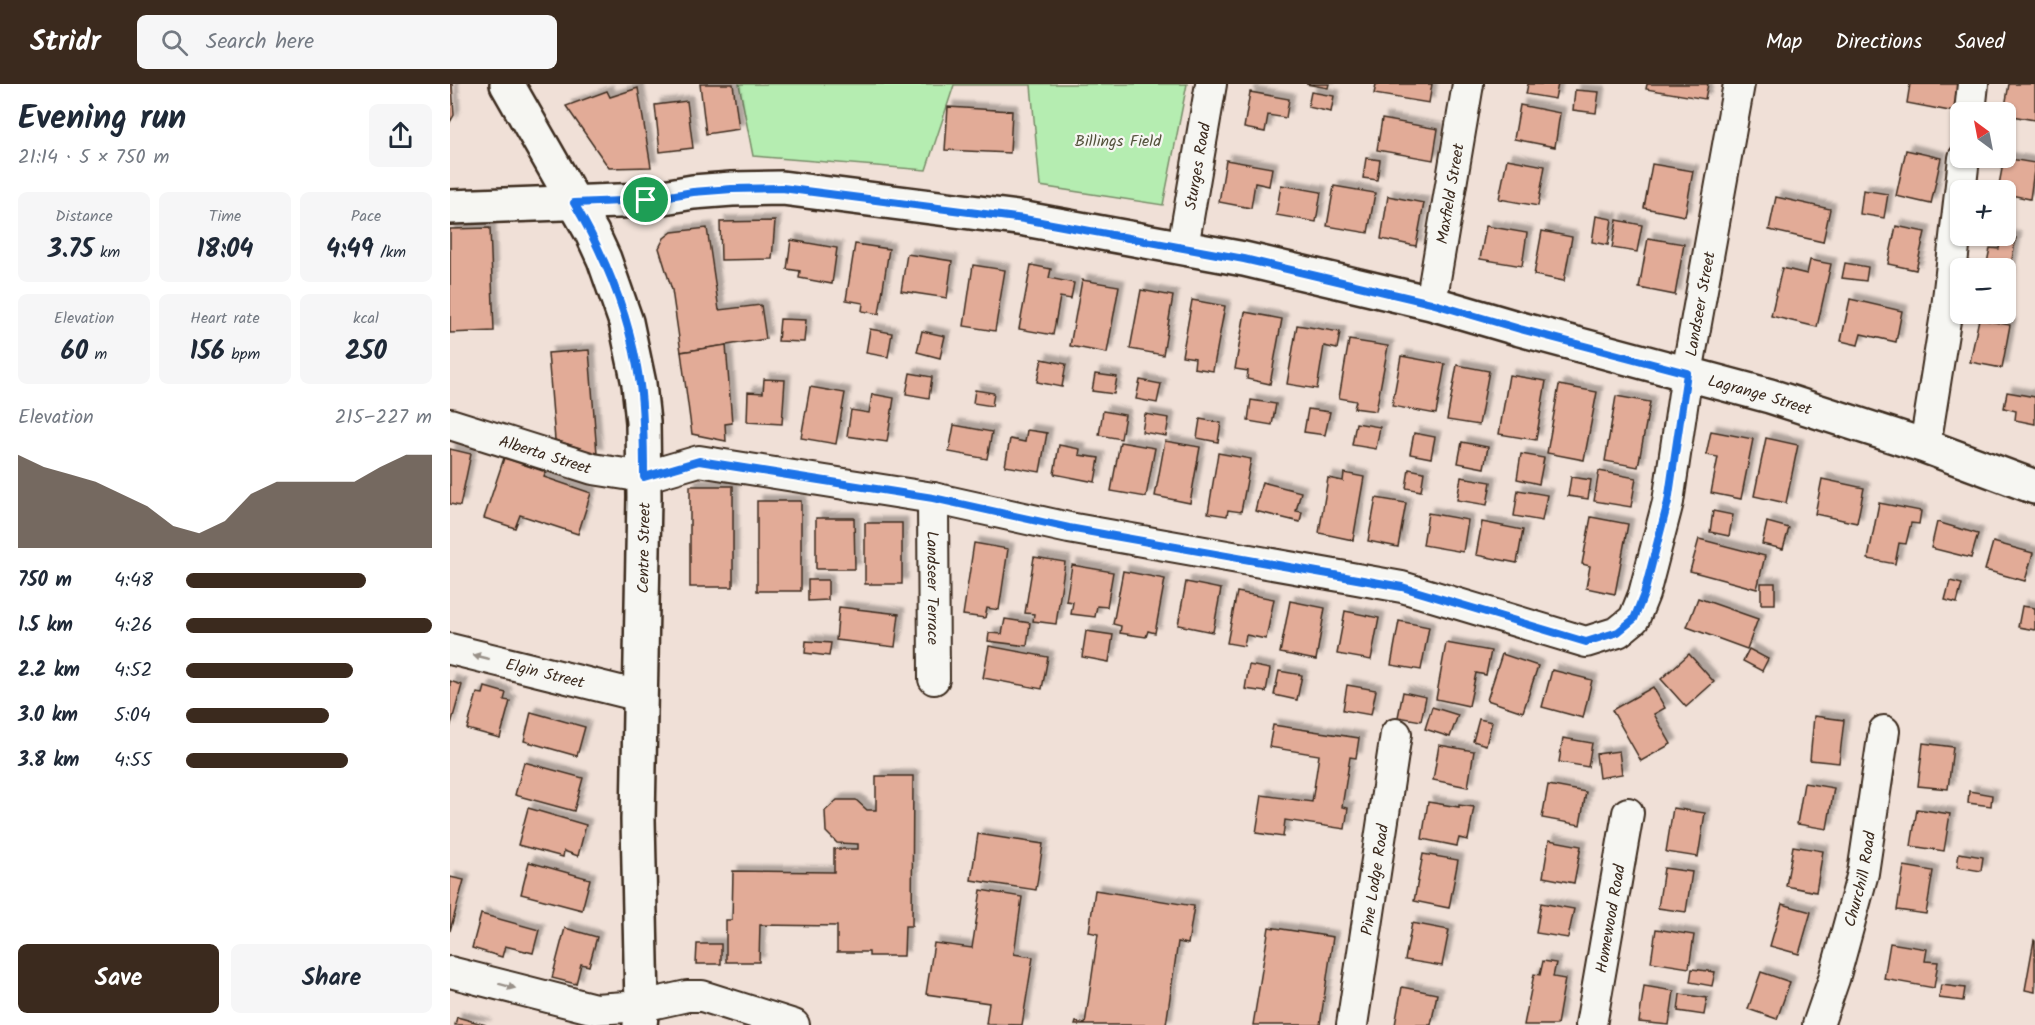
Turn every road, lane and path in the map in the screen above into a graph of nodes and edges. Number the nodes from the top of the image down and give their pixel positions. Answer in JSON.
{"nodes":[{"id":1,"x":507,"y":84,"type":"edge"},
{"id":2,"x":1211,"y":84,"type":"edge"},
{"id":3,"x":1468,"y":84,"type":"edge"},
{"id":4,"x":1739,"y":84,"type":"edge"},
{"id":5,"x":1973,"y":84,"type":"edge"},
{"id":6,"x":1971,"y":102,"type":"edge"},
{"id":7,"x":1963,"y":168,"type":"edge"},
{"id":8,"x":574,"y":203,"type":"junction"},
{"id":9,"x":450,"y":207,"type":"edge"},
{"id":10,"x":1183,"y":247,"type":"junction"},
{"id":11,"x":1431,"y":303,"type":"junction"},
{"id":12,"x":1687,"y":373,"type":"junction"},
{"id":13,"x":450,"y":424,"type":"edge"},
{"id":14,"x":1925,"y":446,"type":"junction"},
{"id":15,"x":644,"y":477,"type":"junction"},
{"id":16,"x":2035,"y":487,"type":"edge"},
{"id":17,"x":933,"y":498,"type":"junction"},
{"id":18,"x":450,"y":649,"type":"edge"},
{"id":19,"x":934,"y":679,"type":"dead end"},
{"id":20,"x":640,"y":696,"type":"junction"},
{"id":21,"x":1884,"y":731,"type":"dead end"},
{"id":22,"x":1396,"y":734,"type":"dead end"},
{"id":23,"x":1628,"y":813,"type":"dead end"},
{"id":24,"x":450,"y":972,"type":"edge"},
{"id":25,"x":644,"y":1019,"type":"edge"},
{"id":26,"x":794,"y":1025,"type":"edge"},
{"id":27,"x":1352,"y":1025,"type":"edge"},
{"id":28,"x":1591,"y":1025,"type":"edge"},
{"id":29,"x":1818,"y":1025,"type":"edge"}],
"edges":[{"from":1,"to":8,"type":"main road","name":"Centre Street"},
{"from":2,"to":10,"type":"street","name":"Sturges Road"},
{"from":3,"to":11,"type":"street","name":"Maxfield Street"},
{"from":4,"to":12,"type":"street","name":"Landseer Street"},
{"from":5,"to":6,"type":"street"},
{"from":7,"to":14,"type":"street"},
{"from":8,"to":9,"type":"main road","name":"Lagrange Street"},
{"from":8,"to":10,"type":"main road","name":"Lagrange Street"},
{"from":8,"to":15,"type":"main road","name":"Centre Street"},
{"from":10,"to":11,"type":"main road","name":"Lagrange Street"},
{"from":11,"to":12,"type":"main road","name":"Lagrange Street"},
{"from":12,"to":14,"type":"main road","name":"Lagrange Street"},
{"from":12,"to":17,"type":"street","name":"Landseer Street"},
{"from":13,"to":15,"type":"street","name":"Alberta Street"},
{"from":14,"to":16,"type":"main road","name":"Lagrange Street"},
{"from":15,"to":17,"type":"street","name":"Landseer Street"},
{"from":15,"to":20,"type":"main road","name":"Centre Street"},
{"from":17,"to":19,"type":"street","name":"Landseer Terrace"},
{"from":20,"to":18,"type":"street","name":"Elgin Street","one_way":true},
{"from":20,"to":25,"type":"main road","name":"Centre Street"},
{"from":21,"to":29,"type":"street","name":"Churchill Road"},
{"from":22,"to":27,"type":"street","name":"Pine Lodge Road"},
{"from":23,"to":28,"type":"street","name":"Homewood Road"},
{"from":24,"to":25,"type":"street","one_way":true},
{"from":25,"to":26,"type":"street"}]}
